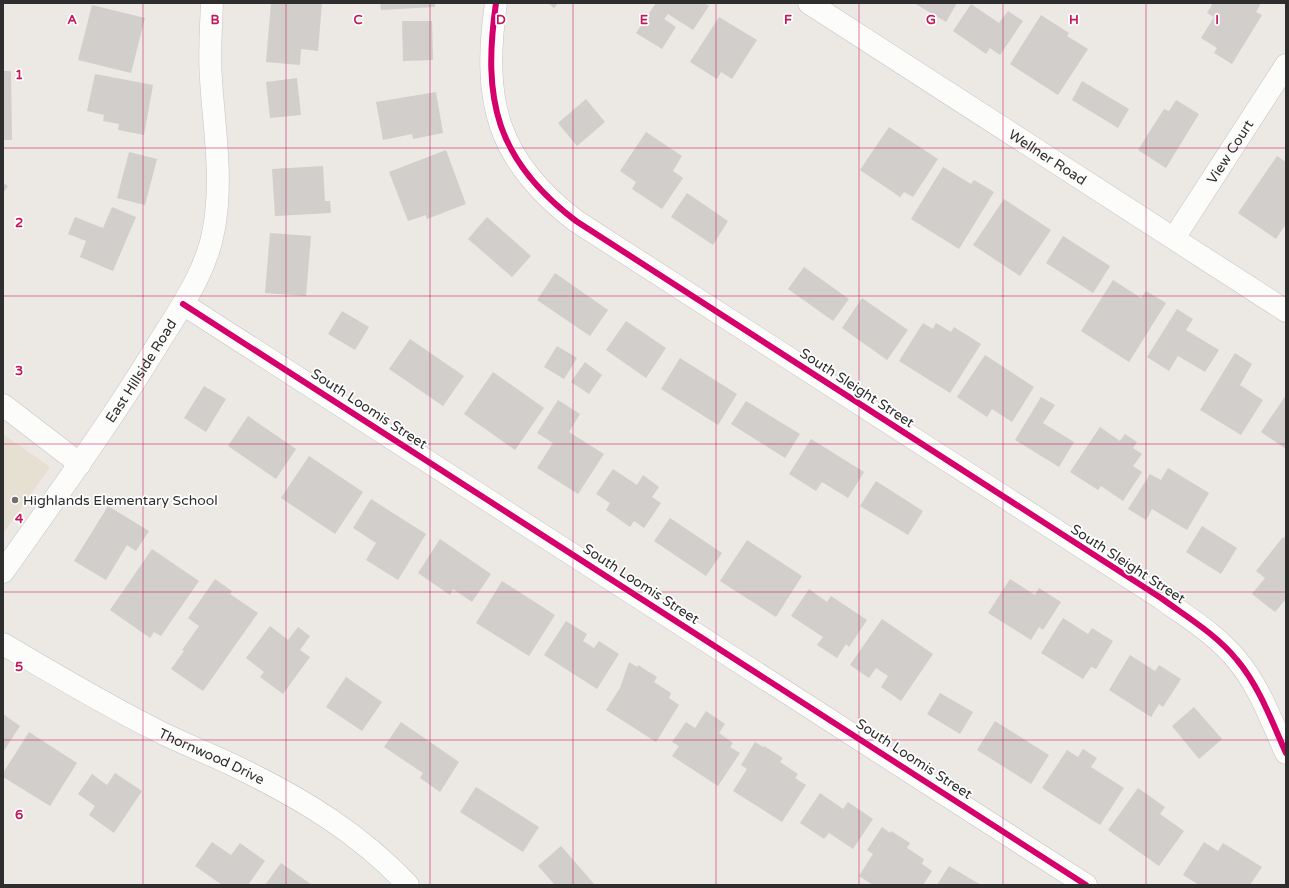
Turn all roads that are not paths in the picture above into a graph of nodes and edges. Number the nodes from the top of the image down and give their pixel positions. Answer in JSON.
{"nodes":[{"id":1,"x":212,"y":3,"type":"edge"},
{"id":2,"x":496,"y":3,"type":"edge"},
{"id":3,"x":809,"y":3,"type":"edge"},
{"id":4,"x":1286,"y":65,"type":"edge"},
{"id":5,"x":1174,"y":238,"type":"junction"},
{"id":6,"x":183,"y":304,"type":"junction"},
{"id":7,"x":1286,"y":311,"type":"edge"},
{"id":8,"x":3,"y":405,"type":"edge"},
{"id":9,"x":80,"y":464,"type":"junction"},
{"id":10,"x":3,"y":572,"type":"edge"},
{"id":11,"x":3,"y":644,"type":"edge"},
{"id":12,"x":1286,"y":753,"type":"edge"},
{"id":13,"x":408,"y":885,"type":"edge"},
{"id":14,"x":1086,"y":885,"type":"edge"}],
"edges":[{"from":1,"to":6,"type":"street","name":"East Hillside Road"},
{"from":2,"to":12,"type":"street","name":"South Sleight Street"},
{"from":3,"to":5,"type":"street","name":"Wellner Road"},
{"from":4,"to":5,"type":"street","name":"View Court"},
{"from":5,"to":7,"type":"street","name":"Wellner Road"},
{"from":6,"to":9,"type":"street","name":"East Hillside Road"},
{"from":6,"to":14,"type":"street","name":"South Loomis Street"},
{"from":8,"to":9,"type":"street"},
{"from":9,"to":10,"type":"street","name":"East Hillside Road"},
{"from":11,"to":13,"type":"street","name":"Thornwood Drive"}]}
